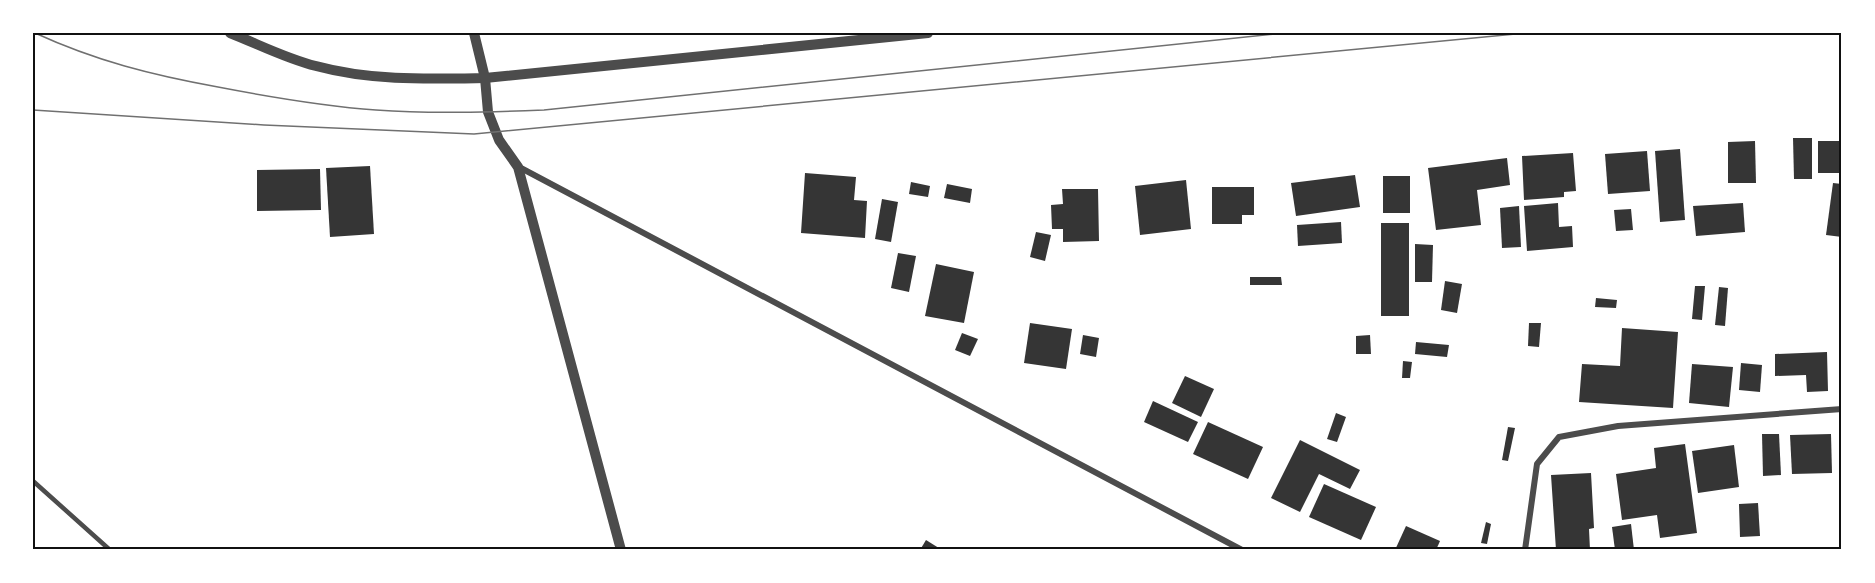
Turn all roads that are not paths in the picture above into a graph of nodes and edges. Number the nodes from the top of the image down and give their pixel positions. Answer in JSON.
{"nodes":[{"id":1,"x":230,"y":33,"type":"edge"},
{"id":2,"x":474,"y":33,"type":"edge"},
{"id":3,"x":928,"y":33,"type":"edge"},
{"id":4,"x":485,"y":78,"type":"junction"},
{"id":5,"x":518,"y":167,"type":"junction"},
{"id":6,"x":1842,"y":409,"type":"edge"},
{"id":7,"x":33,"y":481,"type":"edge"},
{"id":8,"x":110,"y":550,"type":"edge"},
{"id":9,"x":621,"y":550,"type":"edge"},
{"id":10,"x":1242,"y":550,"type":"edge"},
{"id":11,"x":1525,"y":550,"type":"edge"}],
"edges":[{"from":1,"to":4,"type":"street"},
{"from":2,"to":4,"type":"street"},
{"from":3,"to":4,"type":"street"},
{"from":4,"to":5,"type":"street"},
{"from":5,"to":9,"type":"street"},
{"from":5,"to":10,"type":"street"},
{"from":6,"to":11,"type":"street"},
{"from":7,"to":8,"type":"lane"}]}
